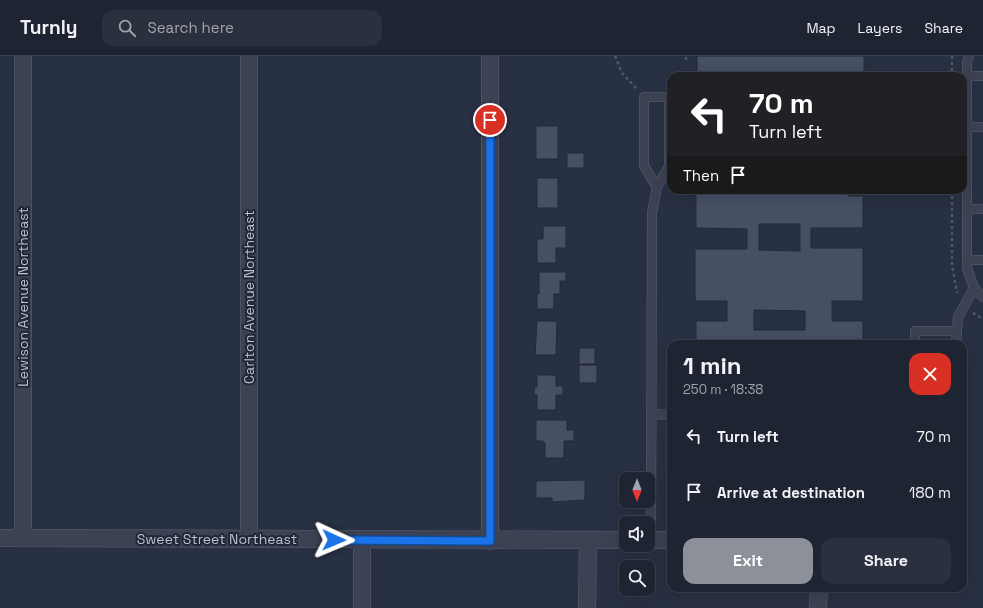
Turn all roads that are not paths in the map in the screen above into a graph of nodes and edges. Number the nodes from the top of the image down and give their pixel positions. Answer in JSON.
{"nodes":[{"id":1,"x":23,"y":56,"type":"edge"},
{"id":2,"x":250,"y":56,"type":"edge"},
{"id":3,"x":490,"y":56,"type":"edge"},
{"id":4,"x":968,"y":56,"type":"edge"},
{"id":5,"x":967,"y":76,"type":"junction"},
{"id":6,"x":983,"y":76,"type":"edge"},
{"id":7,"x":667,"y":97,"type":"edge"},
{"id":8,"x":967,"y":127,"type":"junction"},
{"id":9,"x":983,"y":127,"type":"edge"},
{"id":10,"x":667,"y":169,"type":"edge"},
{"id":11,"x":657,"y":186,"type":"junction"},
{"id":12,"x":967,"y":209,"type":"junction"},
{"id":13,"x":983,"y":209,"type":"edge"},
{"id":14,"x":967,"y":260,"type":"junction"},
{"id":15,"x":983,"y":260,"type":"edge"},
{"id":16,"x":974,"y":288,"type":"junction"},
{"id":17,"x":983,"y":297,"type":"edge"},
{"id":18,"x":956,"y":332,"type":"junction"},
{"id":19,"x":915,"y":340,"type":"edge"},
{"id":20,"x":956,"y":340,"type":"edge"},
{"id":21,"x":651,"y":414,"type":"junction"},
{"id":22,"x":667,"y":415,"type":"edge"},
{"id":23,"x":650,"y":516,"type":"edge"},
{"id":24,"x":0,"y":538,"type":"edge"},
{"id":25,"x":23,"y":538,"type":"junction"},
{"id":26,"x":249,"y":538,"type":"junction"},
{"id":27,"x":362,"y":540,"type":"junction"},
{"id":28,"x":619,"y":540,"type":"edge"},
{"id":29,"x":655,"y":540,"type":"edge"},
{"id":30,"x":667,"y":540,"type":"edge"},
{"id":31,"x":490,"y":541,"type":"junction"},
{"id":32,"x":588,"y":541,"type":"junction"},
{"id":33,"x":819,"y":592,"type":"edge"},
{"id":34,"x":362,"y":608,"type":"edge"},
{"id":35,"x":587,"y":608,"type":"edge"},
{"id":36,"x":818,"y":608,"type":"edge"}],
"edges":[{"from":1,"to":25,"type":"street","name":"Lewison Avenue Northeast"},
{"from":2,"to":26,"type":"street","name":"Carlton Avenue Northeast"},
{"from":3,"to":31,"type":"street"},
{"from":4,"to":5,"type":"lane"},
{"from":5,"to":6,"type":"lane"},
{"from":5,"to":8,"type":"lane"},
{"from":7,"to":11,"type":"lane"},
{"from":8,"to":9,"type":"lane"},
{"from":8,"to":12,"type":"lane"},
{"from":10,"to":11,"type":"lane"},
{"from":11,"to":21,"type":"lane"},
{"from":12,"to":13,"type":"lane"},
{"from":12,"to":14,"type":"lane"},
{"from":14,"to":15,"type":"lane"},
{"from":14,"to":16,"type":"lane"},
{"from":16,"to":17,"type":"lane"},
{"from":16,"to":18,"type":"lane"},
{"from":18,"to":19,"type":"lane"},
{"from":18,"to":20,"type":"lane"},
{"from":21,"to":22,"type":"lane"},
{"from":21,"to":23,"type":"lane"},
{"from":24,"to":25,"type":"street","name":"Sweet Street Northeast"},
{"from":25,"to":26,"type":"street","name":"Sweet Street Northeast"},
{"from":26,"to":27,"type":"street","name":"Sweet Street Northeast"},
{"from":27,"to":31,"type":"street","name":"Sweet Street Northeast"},
{"from":27,"to":34,"type":"street"},
{"from":28,"to":32,"type":"street","name":"Sweet Street Northeast"},
{"from":29,"to":30,"type":"street"},
{"from":31,"to":32,"type":"street","name":"Sweet Street Northeast"},
{"from":32,"to":35,"type":"street"},
{"from":33,"to":36,"type":"street"}]}
